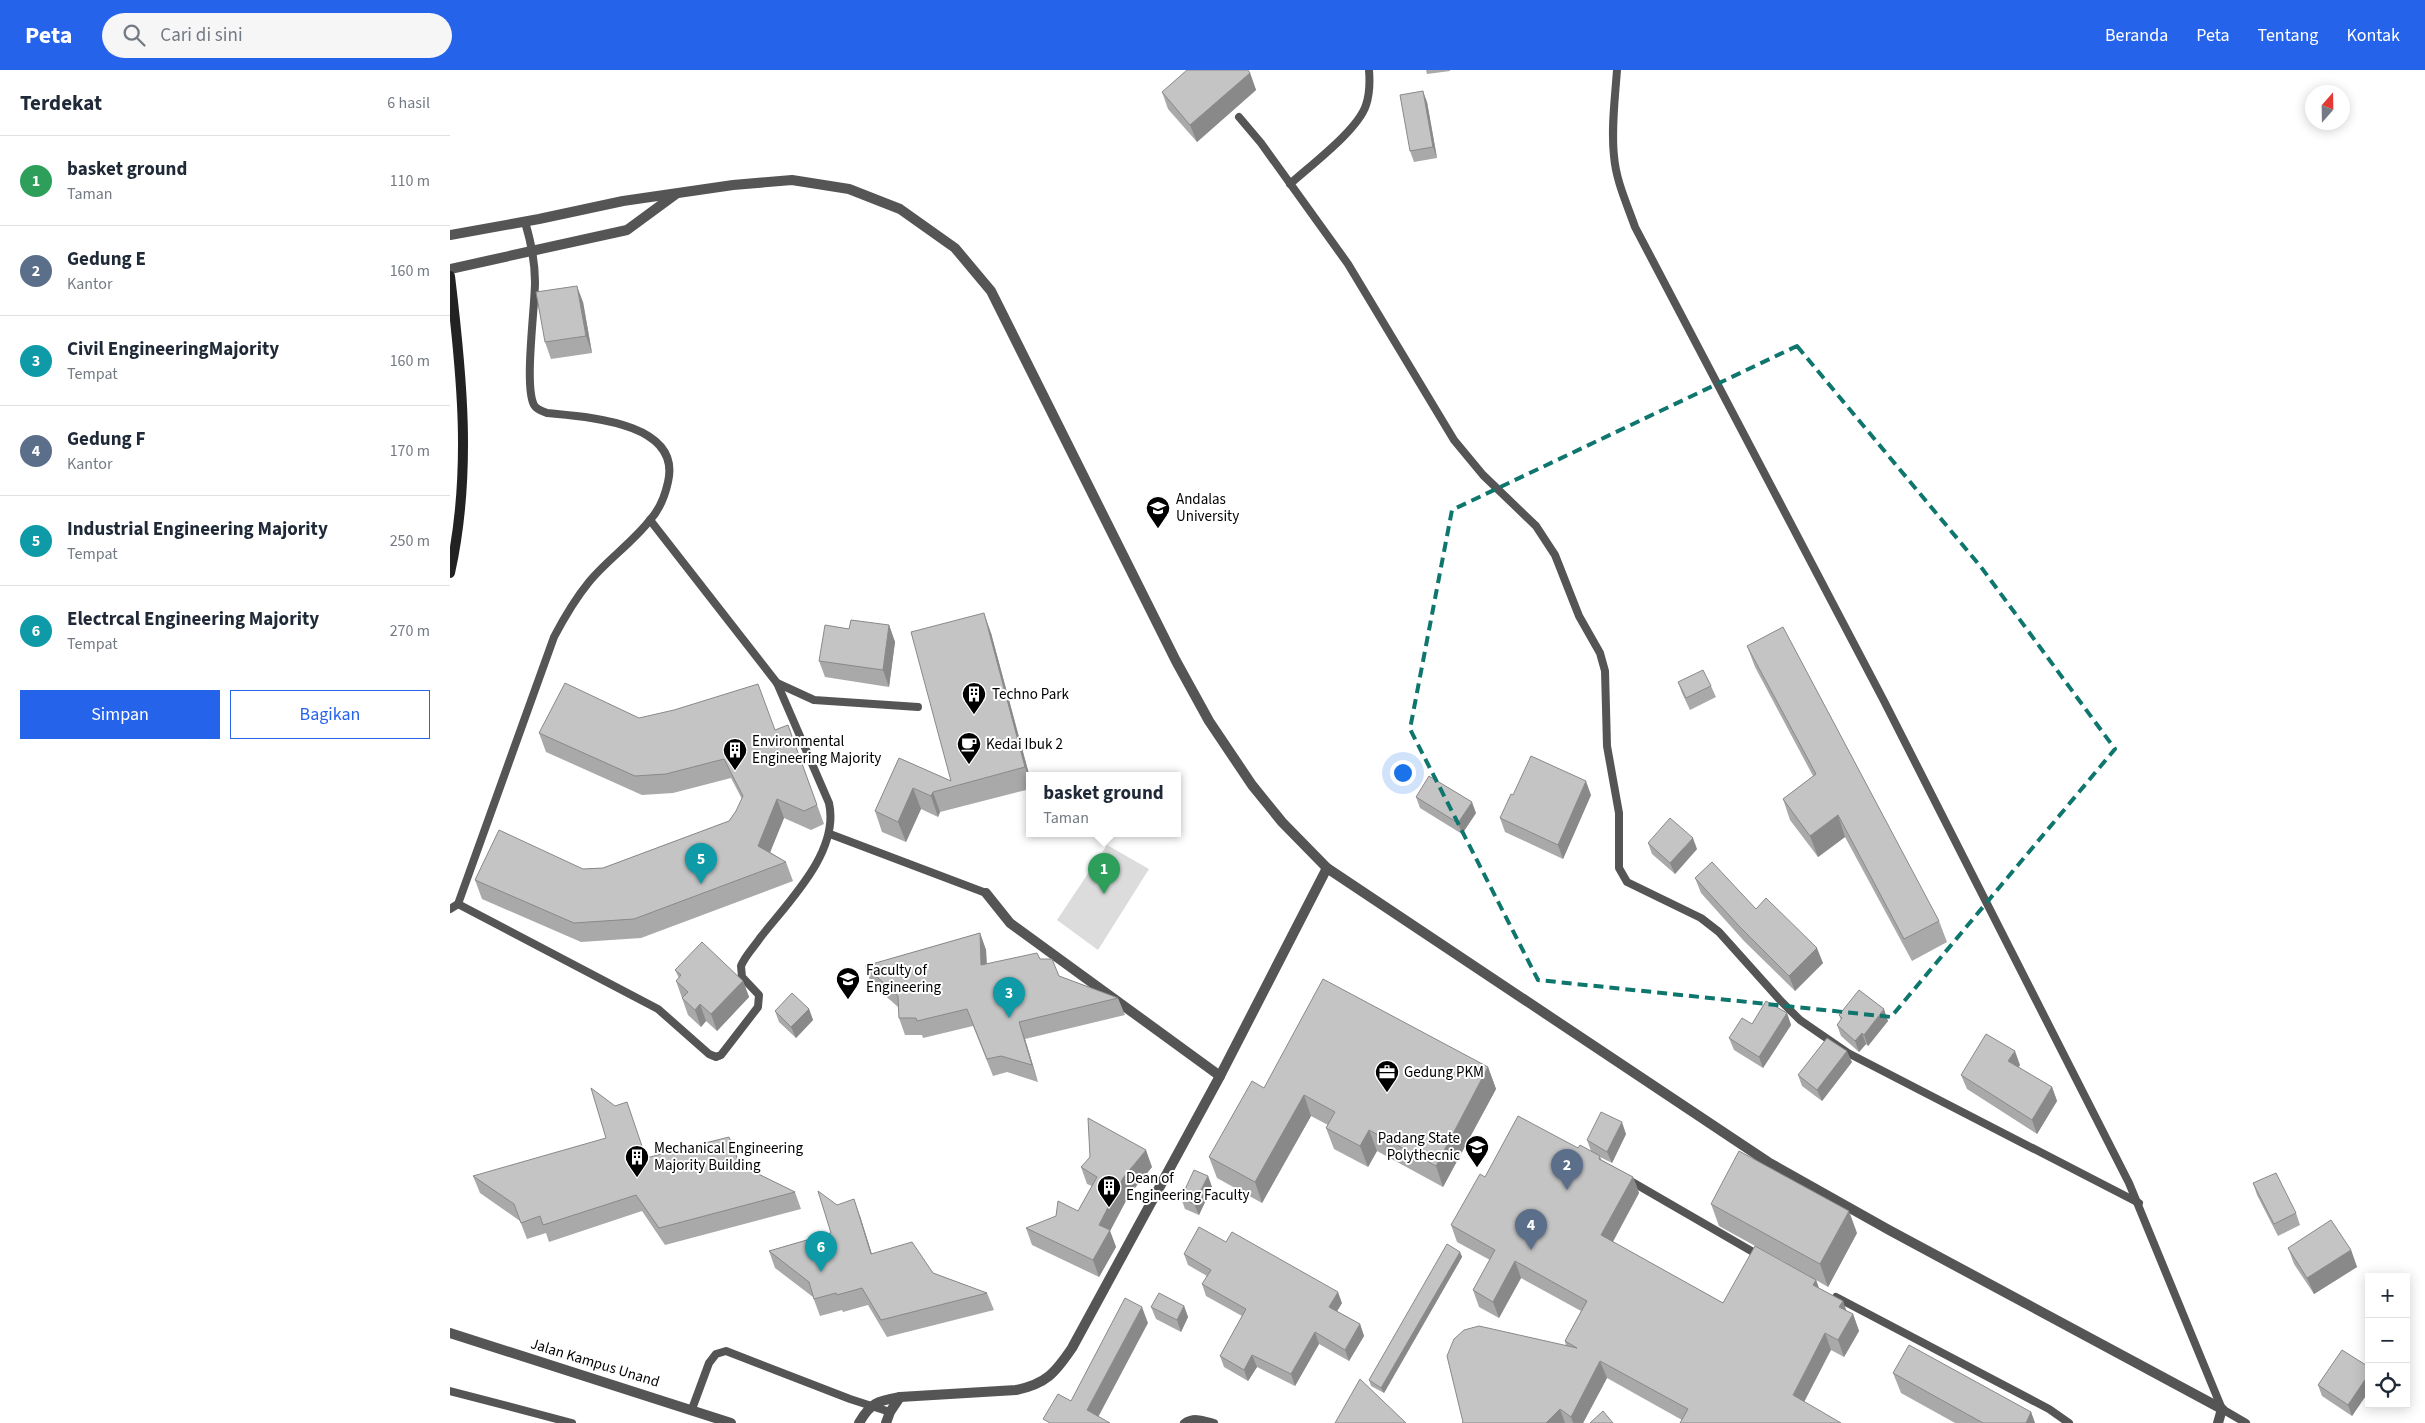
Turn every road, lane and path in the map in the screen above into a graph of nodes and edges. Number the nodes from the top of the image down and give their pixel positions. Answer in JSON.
{"nodes":[{"id":1,"x":1370,"y":70,"type":"edge"},
{"id":2,"x":1617,"y":70,"type":"edge"},
{"id":3,"x":1239,"y":117,"type":"dead end"},
{"id":4,"x":1290,"y":184,"type":"junction"},
{"id":5,"x":679,"y":192,"type":"junction"},
{"id":6,"x":525,"y":222,"type":"junction"},
{"id":7,"x":450,"y":235,"type":"edge"},
{"id":8,"x":534,"y":251,"type":"junction"},
{"id":9,"x":450,"y":269,"type":"edge"},
{"id":10,"x":450,"y":276,"type":"edge"},
{"id":11,"x":650,"y":520,"type":"junction"},
{"id":12,"x":450,"y":573,"type":"edge"},
{"id":13,"x":778,"y":683,"type":"junction"},
{"id":14,"x":918,"y":707,"type":"dead end"},
{"id":15,"x":830,"y":834,"type":"junction"},
{"id":16,"x":1327,"y":868,"type":"junction"},
{"id":17,"x":986,"y":893,"type":"joint"},
{"id":18,"x":458,"y":904,"type":"junction"},
{"id":19,"x":450,"y":910,"type":"edge"},
{"id":20,"x":1220,"y":1076,"type":"junction"},
{"id":21,"x":1616,"y":1172,"type":"edge"},
{"id":22,"x":2139,"y":1203,"type":"junction"},
{"id":23,"x":1769,"y":1261,"type":"edge"},
{"id":24,"x":1830,"y":1294,"type":"edge"},
{"id":25,"x":450,"y":1333,"type":"edge"},
{"id":26,"x":450,"y":1391,"type":"edge"},
{"id":27,"x":900,"y":1397,"type":"junction"},
{"id":28,"x":871,"y":1406,"type":"junction"},
{"id":29,"x":692,"y":1409,"type":"junction"},
{"id":30,"x":2222,"y":1409,"type":"junction"},
{"id":31,"x":890,"y":1412,"type":"junction"},
{"id":32,"x":572,"y":1423,"type":"edge"},
{"id":33,"x":732,"y":1423,"type":"edge"},
{"id":34,"x":860,"y":1423,"type":"edge"},
{"id":35,"x":886,"y":1423,"type":"edge"},
{"id":36,"x":1184,"y":1423,"type":"edge"},
{"id":37,"x":1214,"y":1423,"type":"edge"},
{"id":38,"x":2070,"y":1423,"type":"edge"},
{"id":39,"x":2218,"y":1423,"type":"edge"},
{"id":40,"x":2246,"y":1423,"type":"edge"}],
"edges":[{"from":1,"to":4,"type":"lane"},
{"from":2,"to":22,"type":"lane"},
{"from":3,"to":4,"type":"lane"},
{"from":4,"to":22,"type":"lane"},
{"from":5,"to":6,"type":"street"},
{"from":5,"to":8,"type":"street"},
{"from":5,"to":16,"type":"street"},
{"from":6,"to":7,"type":"street"},
{"from":6,"to":8,"type":"lane"},
{"from":8,"to":9,"type":"street"},
{"from":8,"to":11,"type":"lane"},
{"from":10,"to":12,"type":"street"},
{"from":11,"to":13,"type":"lane"},
{"from":11,"to":18,"type":"lane"},
{"from":13,"to":14,"type":"lane"},
{"from":13,"to":15,"type":"lane"},
{"from":15,"to":17,"type":"lane"},
{"from":15,"to":18,"type":"lane"},
{"from":16,"to":20,"type":"street"},
{"from":16,"to":30,"type":"street"},
{"from":17,"to":20,"type":"street"},
{"from":18,"to":19,"type":"lane"},
{"from":20,"to":27,"type":"street"},
{"from":21,"to":23,"type":"lane"},
{"from":22,"to":30,"type":"lane"},
{"from":24,"to":38,"type":"lane"},
{"from":25,"to":29,"type":"street","name":"Jalan Kampus Unand"},
{"from":26,"to":32,"type":"lane"},
{"from":27,"to":28,"type":"street"},
{"from":27,"to":31,"type":"street"},
{"from":28,"to":29,"type":"lane"},
{"from":28,"to":31,"type":"lane"},
{"from":28,"to":34,"type":"street"},
{"from":29,"to":33,"type":"street","name":"Jalan Kampus Unand"},
{"from":30,"to":39,"type":"street"},
{"from":30,"to":40,"type":"lane"},
{"from":31,"to":35,"type":"street"},
{"from":36,"to":37,"type":"lane"}]}
